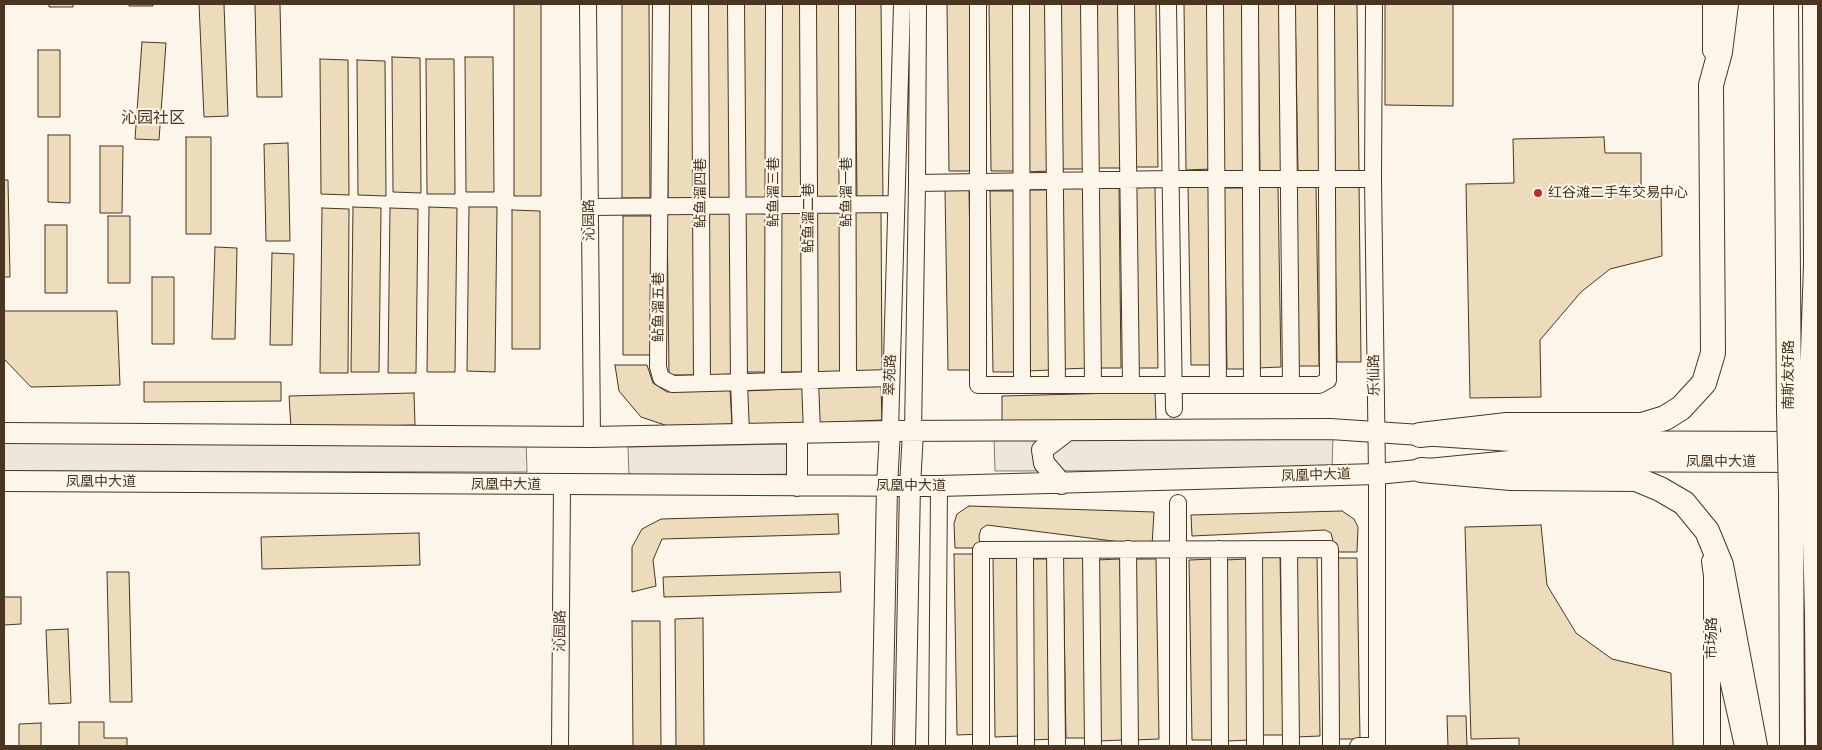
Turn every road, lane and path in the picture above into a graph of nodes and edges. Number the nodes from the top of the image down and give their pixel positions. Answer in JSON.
{"nodes":[{"id":1,"x":588,"y":4,"type":"edge"},
{"id":2,"x":661,"y":4,"type":"edge"},
{"id":3,"x":700,"y":4,"type":"edge"},
{"id":4,"x":736,"y":4,"type":"edge"},
{"id":5,"x":774,"y":4,"type":"edge"},
{"id":6,"x":808,"y":4,"type":"edge"},
{"id":7,"x":847,"y":4,"type":"edge"},
{"id":8,"x":902,"y":4,"type":"edge"},
{"id":9,"x":918,"y":4,"type":"edge"},
{"id":10,"x":978,"y":4,"type":"edge"},
{"id":11,"x":1021,"y":4,"type":"edge"},
{"id":12,"x":1053,"y":4,"type":"edge"},
{"id":13,"x":1089,"y":4,"type":"edge"},
{"id":14,"x":1126,"y":4,"type":"edge"},
{"id":15,"x":1168,"y":4,"type":"edge"},
{"id":16,"x":1215,"y":4,"type":"edge"},
{"id":17,"x":1250,"y":4,"type":"edge"},
{"id":18,"x":1287,"y":4,"type":"edge"},
{"id":19,"x":1326,"y":4,"type":"edge"},
{"id":20,"x":1374,"y":4,"type":"edge"},
{"id":21,"x":1711,"y":4,"type":"edge"},
{"id":22,"x":1726,"y":4,"type":"edge"},
{"id":23,"x":1786,"y":4,"type":"edge"},
{"id":24,"x":1815,"y":4,"type":"edge"},
{"id":25,"x":1711,"y":85,"type":"junction"},
{"id":26,"x":1817,"y":94,"type":"edge"},
{"id":27,"x":1169,"y":179,"type":"junction"},
{"id":28,"x":1216,"y":179,"type":"junction"},
{"id":29,"x":1251,"y":179,"type":"junction"},
{"id":30,"x":1289,"y":179,"type":"junction"},
{"id":31,"x":1327,"y":179,"type":"junction"},
{"id":32,"x":1373,"y":179,"type":"junction"},
{"id":33,"x":1091,"y":180,"type":"junction"},
{"id":34,"x":1128,"y":180,"type":"junction"},
{"id":35,"x":1021,"y":181,"type":"junction"},
{"id":36,"x":1054,"y":181,"type":"junction"},
{"id":37,"x":917,"y":182,"type":"junction"},
{"id":38,"x":977,"y":182,"type":"junction"},
{"id":39,"x":896,"y":204,"type":"junction"},
{"id":40,"x":774,"y":205,"type":"junction"},
{"id":41,"x":809,"y":205,"type":"junction"},
{"id":42,"x":847,"y":205,"type":"junction"},
{"id":43,"x":660,"y":206,"type":"junction"},
{"id":44,"x":701,"y":206,"type":"junction"},
{"id":45,"x":738,"y":206,"type":"junction"},
{"id":46,"x":590,"y":207,"type":"junction"},
{"id":47,"x":1817,"y":229,"type":"edge"},
{"id":48,"x":1817,"y":268,"type":"edge"},
{"id":49,"x":891,"y":378,"type":"junction"},
{"id":50,"x":810,"y":380,"type":"junction"},
{"id":51,"x":848,"y":380,"type":"junction"},
{"id":52,"x":773,"y":381,"type":"junction"},
{"id":53,"x":739,"y":382,"type":"junction"},
{"id":54,"x":702,"y":383,"type":"junction"},
{"id":55,"x":1022,"y":385,"type":"junction"},
{"id":56,"x":1057,"y":385,"type":"junction"},
{"id":57,"x":1093,"y":385,"type":"junction"},
{"id":58,"x":1131,"y":385,"type":"junction"},
{"id":59,"x":1173,"y":385,"type":"junction"},
{"id":60,"x":1218,"y":385,"type":"junction"},
{"id":61,"x":1252,"y":385,"type":"junction"},
{"id":62,"x":1291,"y":385,"type":"junction"},
{"id":63,"x":1174,"y":409,"type":"dead end"},
{"id":64,"x":1800,"y":410,"type":"junction"},
{"id":65,"x":4,"y":425,"type":"edge"},
{"id":66,"x":1067,"y":431,"type":"junction"},
{"id":67,"x":890,"y":432,"type":"junction"},
{"id":68,"x":913,"y":432,"type":"junction"},
{"id":69,"x":1376,"y":432,"type":"junction"},
{"id":70,"x":4,"y":433,"type":"edge"},
{"id":71,"x":28,"y":433,"type":"junction"},
{"id":72,"x":804,"y":433,"type":"junction"},
{"id":73,"x":741,"y":434,"type":"junction"},
{"id":74,"x":1420,"y":435,"type":"junction"},
{"id":75,"x":592,"y":437,"type":"junction"},
{"id":76,"x":1818,"y":442,"type":"edge"},
{"id":77,"x":1818,"y":462,"type":"edge"},
{"id":78,"x":1420,"y":470,"type":"junction"},
{"id":79,"x":1377,"y":474,"type":"junction"},
{"id":80,"x":4,"y":481,"type":"edge"},
{"id":81,"x":50,"y":482,"type":"junction"},
{"id":82,"x":1062,"y":484,"type":"junction"},
{"id":83,"x":562,"y":485,"type":"junction"},
{"id":84,"x":797,"y":486,"type":"junction"},
{"id":85,"x":887,"y":486,"type":"junction"},
{"id":86,"x":910,"y":486,"type":"junction"},
{"id":87,"x":939,"y":486,"type":"junction"},
{"id":88,"x":4,"y":488,"type":"edge"},
{"id":89,"x":1178,"y":503,"type":"dead end"},
{"id":90,"x":1707,"y":531,"type":"junction"},
{"id":91,"x":1128,"y":549,"type":"junction"},
{"id":92,"x":1178,"y":549,"type":"junction"},
{"id":93,"x":1219,"y":549,"type":"junction"},
{"id":94,"x":1254,"y":549,"type":"junction"},
{"id":95,"x":1289,"y":549,"type":"junction"},
{"id":96,"x":1025,"y":550,"type":"junction"},
{"id":97,"x":1055,"y":550,"type":"junction"},
{"id":98,"x":1091,"y":550,"type":"junction"},
{"id":99,"x":1712,"y":611,"type":"junction"},
{"id":100,"x":1818,"y":614,"type":"edge"},
{"id":101,"x":560,"y":746,"type":"edge"},
{"id":102,"x":882,"y":746,"type":"edge"},
{"id":103,"x":905,"y":746,"type":"edge"},
{"id":104,"x":937,"y":746,"type":"edge"},
{"id":105,"x":981,"y":746,"type":"edge"},
{"id":106,"x":1026,"y":746,"type":"edge"},
{"id":107,"x":1057,"y":746,"type":"edge"},
{"id":108,"x":1093,"y":746,"type":"edge"},
{"id":109,"x":1130,"y":746,"type":"edge"},
{"id":110,"x":1178,"y":746,"type":"edge"},
{"id":111,"x":1220,"y":746,"type":"edge"},
{"id":112,"x":1255,"y":746,"type":"edge"},
{"id":113,"x":1291,"y":746,"type":"edge"},
{"id":114,"x":1331,"y":746,"type":"edge"},
{"id":115,"x":1358,"y":746,"type":"edge"},
{"id":116,"x":1377,"y":746,"type":"edge"},
{"id":117,"x":1712,"y":746,"type":"edge"},
{"id":118,"x":1742,"y":746,"type":"edge"},
{"id":119,"x":1755,"y":746,"type":"edge"},
{"id":120,"x":1792,"y":746,"type":"edge"},
{"id":121,"x":1818,"y":746,"type":"edge"}],
"edges":[{"from":1,"to":46,"type":"street","name":"沁园路"},
{"from":2,"to":43,"type":"street","name":"鲇鱼溜五巷"},
{"from":3,"to":44,"type":"street","name":"鲇鱼溜四巷"},
{"from":4,"to":45,"type":"street"},
{"from":5,"to":40,"type":"street","name":"鲇鱼溜三巷"},
{"from":6,"to":41,"type":"street","name":"鲇鱼溜二巷"},
{"from":7,"to":42,"type":"street","name":"鲇鱼溜一巷"},
{"from":8,"to":39,"type":"street","name":"翠苑路"},
{"from":9,"to":37,"type":"street","name":"翠苑路"},
{"from":10,"to":38,"type":"street"},
{"from":11,"to":35,"type":"street"},
{"from":12,"to":36,"type":"street"},
{"from":13,"to":33,"type":"street"},
{"from":14,"to":34,"type":"street"},
{"from":15,"to":27,"type":"street"},
{"from":16,"to":28,"type":"street"},
{"from":17,"to":29,"type":"street"},
{"from":18,"to":30,"type":"street"},
{"from":19,"to":31,"type":"street"},
{"from":20,"to":32,"type":"street","name":"乐仙路"},
{"from":21,"to":25,"type":"street"},
{"from":22,"to":25,"type":"highway"},
{"from":23,"to":64,"type":"highway","name":"南斯友好路"},
{"from":24,"to":26,"type":"highway","name":"南斯友好路"},
{"from":25,"to":74,"type":"highway"},
{"from":26,"to":47,"type":"highway","name":"南斯友好路"},
{"from":27,"to":28,"type":"street"},
{"from":27,"to":34,"type":"street"},
{"from":27,"to":59,"type":"street"},
{"from":28,"to":29,"type":"street"},
{"from":28,"to":60,"type":"street"},
{"from":29,"to":30,"type":"street"},
{"from":29,"to":61,"type":"street"},
{"from":30,"to":31,"type":"street"},
{"from":30,"to":62,"type":"street"},
{"from":31,"to":32,"type":"street"},
{"from":31,"to":62,"type":"street"},
{"from":32,"to":69,"type":"street","name":"乐仙路"},
{"from":33,"to":34,"type":"street"},
{"from":33,"to":36,"type":"street"},
{"from":33,"to":57,"type":"street"},
{"from":34,"to":58,"type":"street"},
{"from":35,"to":36,"type":"street"},
{"from":35,"to":38,"type":"street"},
{"from":35,"to":55,"type":"street"},
{"from":36,"to":56,"type":"street"},
{"from":37,"to":38,"type":"street"},
{"from":37,"to":68,"type":"street","name":"翠苑路"},
{"from":38,"to":55,"type":"street"},
{"from":39,"to":42,"type":"street"},
{"from":39,"to":49,"type":"street","name":"翠苑路"},
{"from":40,"to":41,"type":"street"},
{"from":40,"to":45,"type":"street"},
{"from":40,"to":52,"type":"street","name":"鲇鱼溜三巷"},
{"from":41,"to":42,"type":"street"},
{"from":41,"to":50,"type":"street","name":"鲇鱼溜二巷"},
{"from":42,"to":51,"type":"street","name":"鲇鱼溜一巷"},
{"from":43,"to":44,"type":"street"},
{"from":43,"to":46,"type":"street"},
{"from":43,"to":54,"type":"street","name":"鲇鱼溜五巷"},
{"from":44,"to":45,"type":"street"},
{"from":44,"to":54,"type":"street","name":"鲇鱼溜四巷"},
{"from":45,"to":53,"type":"street"},
{"from":46,"to":75,"type":"street","name":"沁园路"},
{"from":47,"to":48,"type":"highway","name":"南斯友好路"},
{"from":48,"to":64,"type":"highway","name":"南斯友好路"},
{"from":49,"to":51,"type":"street","name":"鲇鱼溜五巷"},
{"from":49,"to":67,"type":"street","name":"翠苑路"},
{"from":50,"to":51,"type":"street","name":"鲇鱼溜五巷"},
{"from":50,"to":52,"type":"street","name":"鲇鱼溜五巷"},
{"from":50,"to":72,"type":"street","name":"鲇鱼溜二巷"},
{"from":52,"to":53,"type":"street","name":"鲇鱼溜五巷"},
{"from":53,"to":54,"type":"street","name":"鲇鱼溜五巷"},
{"from":53,"to":73,"type":"street"},
{"from":55,"to":56,"type":"street"},
{"from":56,"to":57,"type":"street"},
{"from":57,"to":58,"type":"street"},
{"from":58,"to":59,"type":"street"},
{"from":59,"to":60,"type":"street"},
{"from":59,"to":63,"type":"street"},
{"from":60,"to":61,"type":"street"},
{"from":61,"to":62,"type":"street"},
{"from":64,"to":100,"type":"highway","name":"南斯友好路","bridge":true},
{"from":64,"to":120,"type":"highway","name":"南斯友好路","bridge":true},
{"from":65,"to":71,"type":"main road"},
{"from":66,"to":68,"type":"main road","name":"凤凰中大道"},
{"from":66,"to":69,"type":"main road","name":"凤凰中大道"},
{"from":66,"to":82,"type":"main road"},
{"from":67,"to":68,"type":"main road","name":"凤凰中大道"},
{"from":67,"to":72,"type":"main road","name":"凤凰中大道"},
{"from":67,"to":85,"type":"main road","name":"翠苑路"},
{"from":68,"to":86,"type":"main road","name":"翠苑路"},
{"from":69,"to":74,"type":"main road","name":"凤凰中大道"},
{"from":69,"to":79,"type":"street","name":"乐仙路"},
{"from":70,"to":71,"type":"main road","name":"凤凰中大道"},
{"from":71,"to":75,"type":"main road","name":"凤凰中大道"},
{"from":72,"to":73,"type":"main road","name":"凤凰中大道"},
{"from":72,"to":84,"type":"main road"},
{"from":73,"to":75,"type":"main road","name":"凤凰中大道"},
{"from":74,"to":76,"type":"main road","name":"凤凰中大道"},
{"from":77,"to":78,"type":"main road","name":"凤凰中大道"},
{"from":78,"to":79,"type":"main road","name":"凤凰中大道"},
{"from":78,"to":90,"type":"highway"},
{"from":79,"to":82,"type":"main road","name":"凤凰中大道"},
{"from":79,"to":116,"type":"street","name":"乐仙路"},
{"from":80,"to":81,"type":"main road","name":"凤凰中大道"},
{"from":81,"to":83,"type":"main road","name":"凤凰中大道"},
{"from":81,"to":88,"type":"main road"},
{"from":82,"to":87,"type":"main road","name":"凤凰中大道"},
{"from":83,"to":84,"type":"main road","name":"凤凰中大道"},
{"from":83,"to":101,"type":"street","name":"沁园路"},
{"from":84,"to":85,"type":"main road","name":"凤凰中大道"},
{"from":85,"to":86,"type":"main road","name":"凤凰中大道"},
{"from":85,"to":102,"type":"main road","name":"翠苑路"},
{"from":86,"to":87,"type":"main road","name":"凤凰中大道"},
{"from":86,"to":103,"type":"main road","name":"翠苑路"},
{"from":87,"to":104,"type":"street"},
{"from":89,"to":92,"type":"street"},
{"from":90,"to":99,"type":"street","name":"市场路"},
{"from":90,"to":119,"type":"highway"},
{"from":91,"to":92,"type":"street"},
{"from":91,"to":98,"type":"street"},
{"from":91,"to":109,"type":"street"},
{"from":92,"to":93,"type":"street"},
{"from":92,"to":110,"type":"street"},
{"from":93,"to":94,"type":"street"},
{"from":93,"to":111,"type":"street"},
{"from":94,"to":95,"type":"street"},
{"from":94,"to":112,"type":"street"},
{"from":95,"to":113,"type":"street"},
{"from":95,"to":114,"type":"street"},
{"from":96,"to":97,"type":"street"},
{"from":96,"to":105,"type":"street"},
{"from":96,"to":106,"type":"street"},
{"from":97,"to":98,"type":"street"},
{"from":97,"to":107,"type":"street"},
{"from":98,"to":108,"type":"street"},
{"from":99,"to":117,"type":"street","name":"市场路"},
{"from":99,"to":118,"type":"street"},
{"from":100,"to":121,"type":"highway","name":"南斯友好路"},
{"from":115,"to":116,"type":"street"}]}
